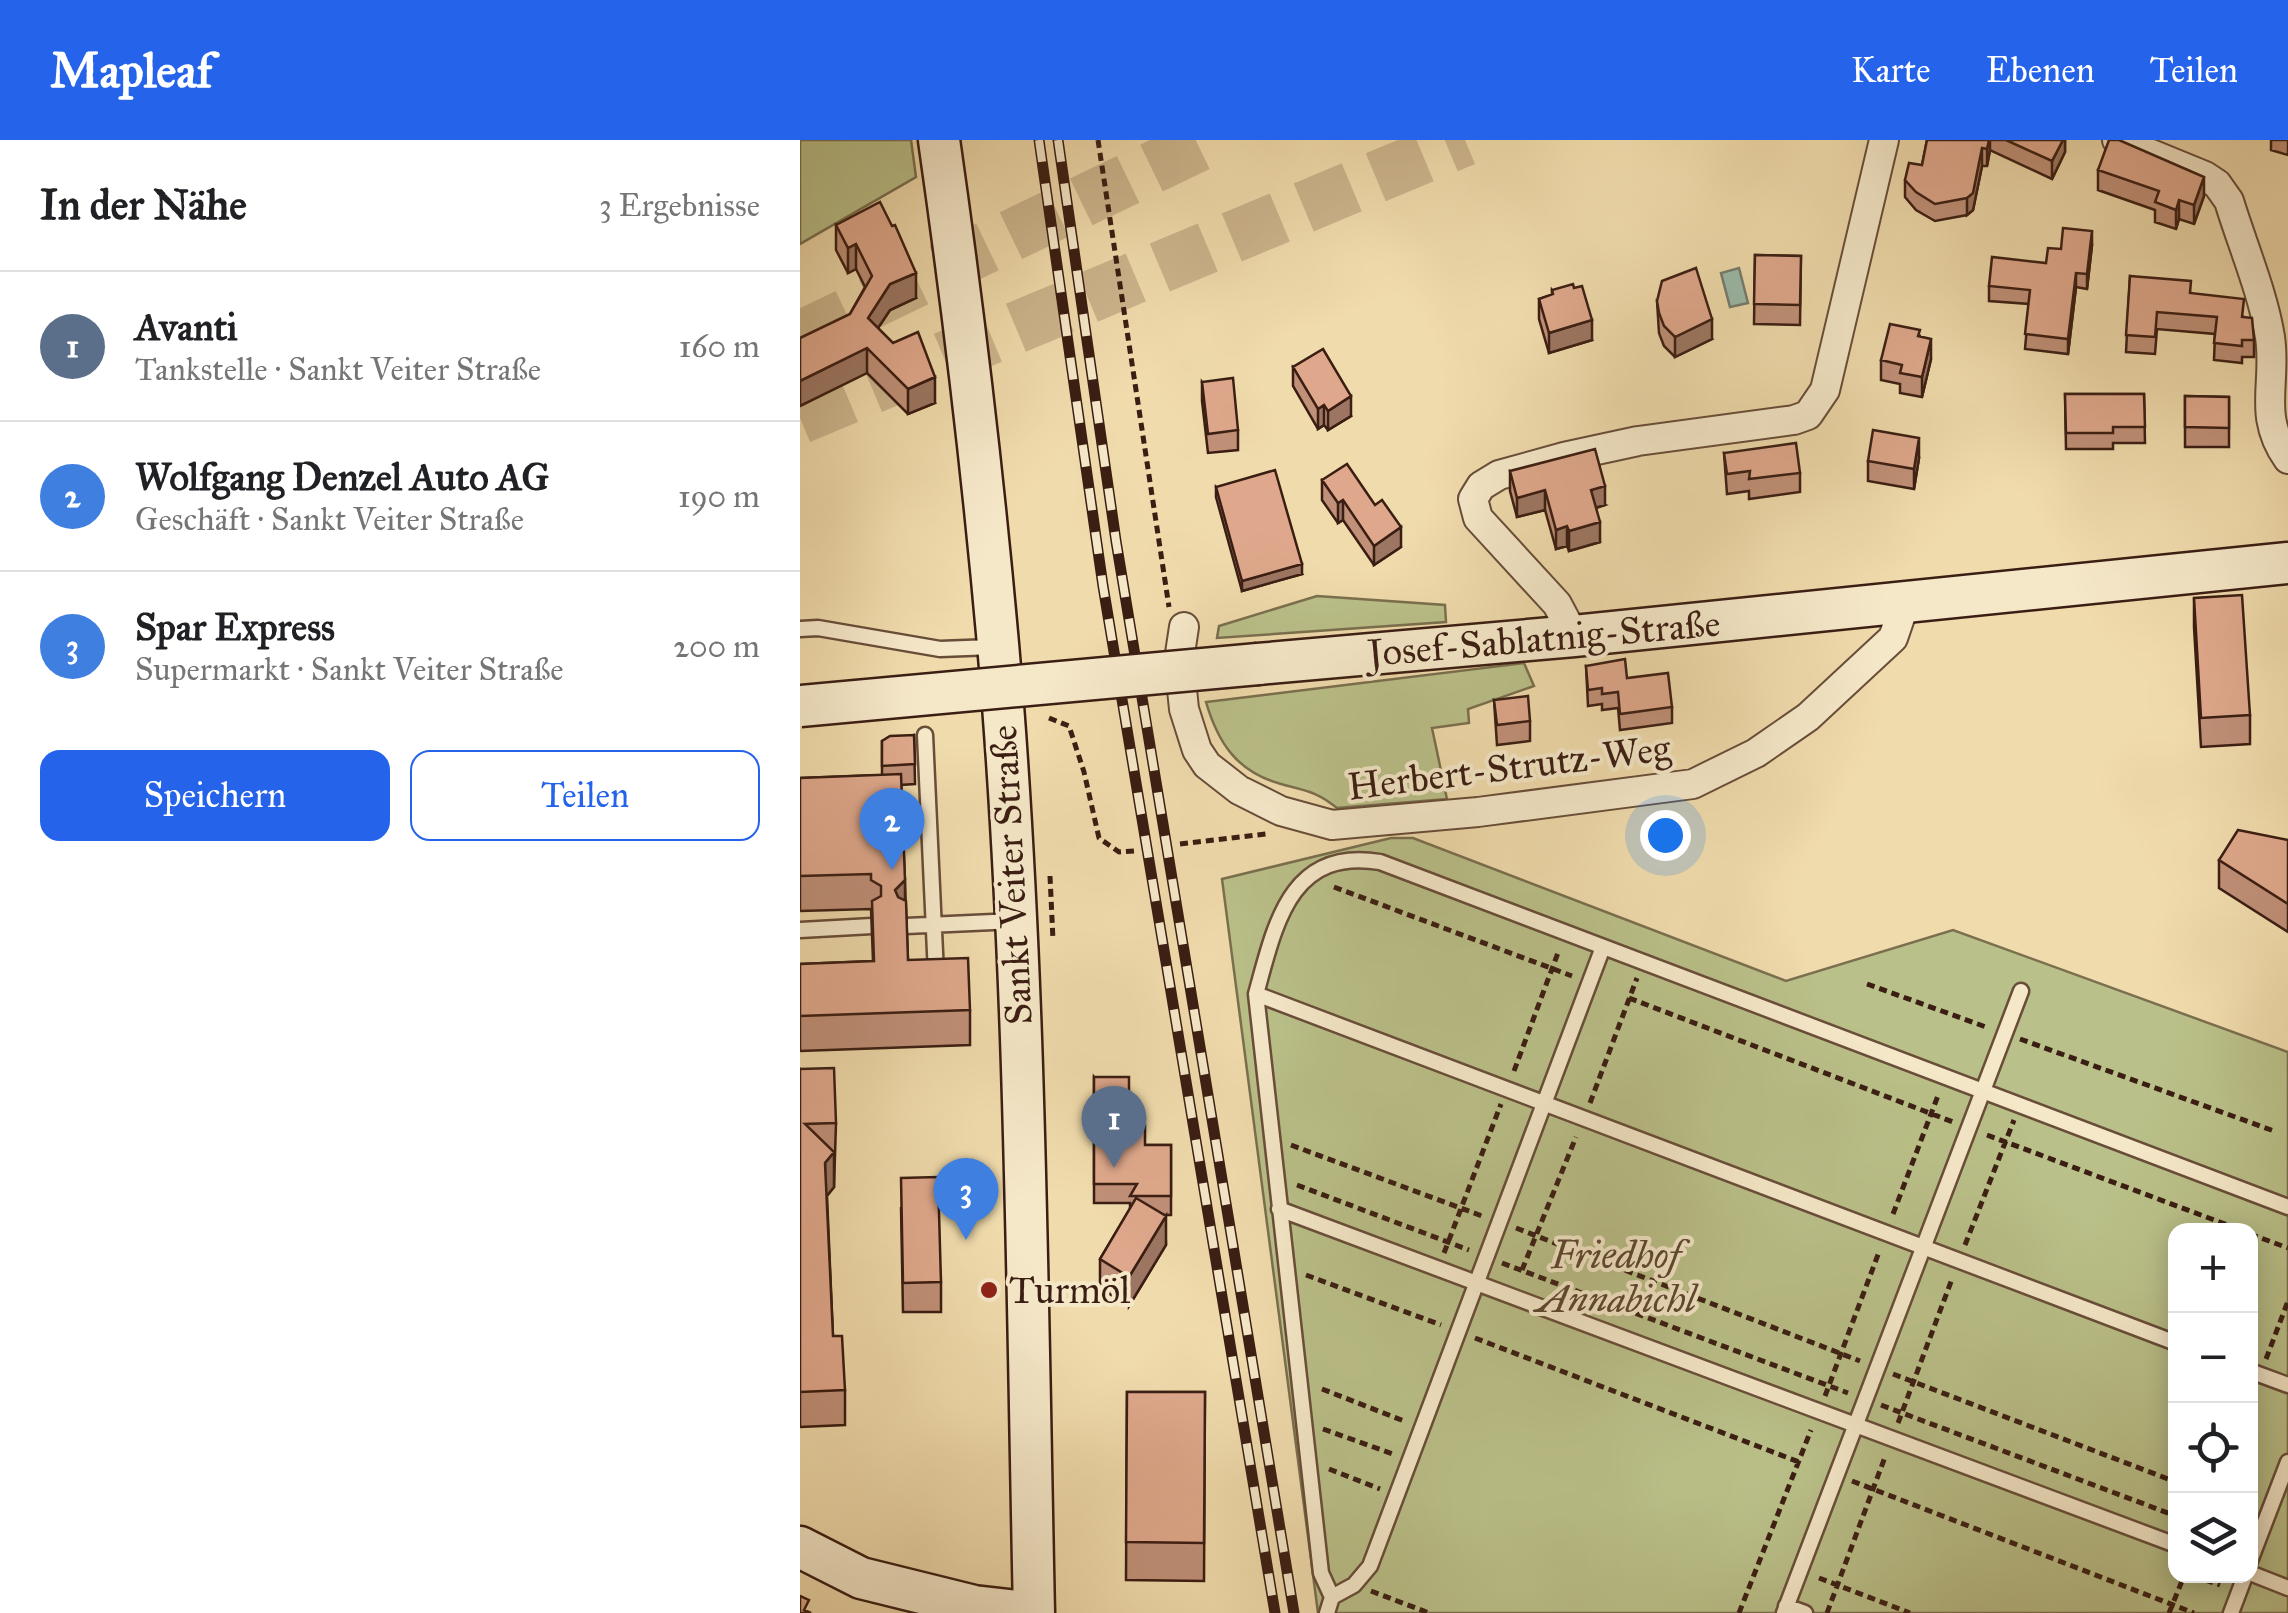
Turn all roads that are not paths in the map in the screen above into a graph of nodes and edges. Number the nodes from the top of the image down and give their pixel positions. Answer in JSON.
{"nodes":[{"id":1,"x":939,"y":140,"type":"edge"},
{"id":2,"x":1884,"y":140,"type":"edge"},
{"id":3,"x":2116,"y":140,"type":"edge"},
{"id":4,"x":2288,"y":459,"type":"edge"},
{"id":5,"x":2288,"y":563,"type":"edge"},
{"id":6,"x":1905,"y":603,"type":"junction"},
{"id":7,"x":1184,"y":628,"type":"road end"},
{"id":8,"x":800,"y":629,"type":"edge"},
{"id":9,"x":1574,"y":636,"type":"junction"},
{"id":10,"x":998,"y":646,"type":"junction"},
{"id":11,"x":800,"y":706,"type":"edge"},
{"id":12,"x":926,"y":735,"type":"dead end"},
{"id":13,"x":1016,"y":921,"type":"junction"},
{"id":14,"x":935,"y":924,"type":"junction"},
{"id":15,"x":872,"y":926,"type":"edge"},
{"id":16,"x":906,"y":926,"type":"edge"},
{"id":17,"x":800,"y":930,"type":"edge"},
{"id":18,"x":1603,"y":948,"type":"junction"},
{"id":19,"x":936,"y":974,"type":"edge"},
{"id":20,"x":2021,"y":991,"type":"dead end"},
{"id":21,"x":1256,"y":994,"type":"junction"},
{"id":22,"x":1982,"y":1093,"type":"junction"},
{"id":23,"x":1546,"y":1104,"type":"junction"},
{"id":24,"x":2288,"y":1207,"type":"edge"},
{"id":25,"x":1279,"y":1209,"type":"junction"},
{"id":26,"x":1921,"y":1248,"type":"junction"},
{"id":27,"x":1476,"y":1283,"type":"junction"},
{"id":28,"x":2168,"y":1340,"type":"edge"},
{"id":29,"x":2258,"y":1374,"type":"edge"},
{"id":30,"x":2288,"y":1385,"type":"edge"},
{"id":31,"x":1855,"y":1425,"type":"junction"},
{"id":32,"x":2288,"y":1462,"type":"edge"},
{"id":33,"x":2258,"y":1541,"type":"edge"},
{"id":34,"x":2168,"y":1542,"type":"edge"},
{"id":35,"x":800,"y":1546,"type":"edge"},
{"id":36,"x":2258,"y":1578,"type":"edge"},
{"id":37,"x":2244,"y":1583,"type":"edge"},
{"id":38,"x":2288,"y":1588,"type":"edge"},
{"id":39,"x":1332,"y":1596,"type":"junction"},
{"id":40,"x":1785,"y":1610,"type":"edge"},
{"id":41,"x":1034,"y":1613,"type":"edge"},
{"id":42,"x":1328,"y":1613,"type":"edge"},
{"id":43,"x":1805,"y":1613,"type":"edge"},
{"id":44,"x":2231,"y":1613,"type":"edge"}],
"edges":[{"from":1,"to":10,"type":"main road","name":"Sankt Veiter Straße"},
{"from":2,"to":9,"type":"street"},
{"from":3,"to":4,"type":"street"},
{"from":5,"to":6,"type":"main road","name":"Josef-Sablatnig-Straße"},
{"from":6,"to":7,"type":"street","name":"Herbert-Strutz-Weg"},
{"from":6,"to":9,"type":"main road","name":"Josef-Sablatnig-Straße"},
{"from":8,"to":10,"type":"lane"},
{"from":9,"to":11,"type":"main road","name":"Josef-Sablatnig-Straße","bridge":true},
{"from":10,"to":13,"type":"main road","name":"Sankt Veiter Straße"},
{"from":12,"to":14,"type":"lane"},
{"from":13,"to":14,"type":"lane"},
{"from":13,"to":41,"type":"main road","name":"Sankt Veiter Straße"},
{"from":14,"to":16,"type":"lane"},
{"from":14,"to":19,"type":"lane"},
{"from":15,"to":17,"type":"lane"},
{"from":18,"to":21,"type":"lane"},
{"from":18,"to":22,"type":"lane"},
{"from":18,"to":23,"type":"lane"},
{"from":20,"to":22,"type":"lane"},
{"from":21,"to":23,"type":"lane"},
{"from":21,"to":25,"type":"lane"},
{"from":22,"to":24,"type":"lane"},
{"from":22,"to":26,"type":"lane"},
{"from":23,"to":26,"type":"lane"},
{"from":23,"to":27,"type":"lane"},
{"from":25,"to":27,"type":"lane"},
{"from":25,"to":39,"type":"lane"},
{"from":26,"to":28,"type":"lane"},
{"from":26,"to":31,"type":"lane"},
{"from":27,"to":31,"type":"lane"},
{"from":27,"to":39,"type":"lane"},
{"from":29,"to":30,"type":"lane"},
{"from":31,"to":34,"type":"lane"},
{"from":31,"to":40,"type":"lane"},
{"from":32,"to":33,"type":"lane"},
{"from":35,"to":41,"type":"main road"},
{"from":36,"to":38,"type":"lane"},
{"from":37,"to":44,"type":"lane"},
{"from":39,"to":42,"type":"lane"},
{"from":40,"to":43,"type":"lane"}]}
